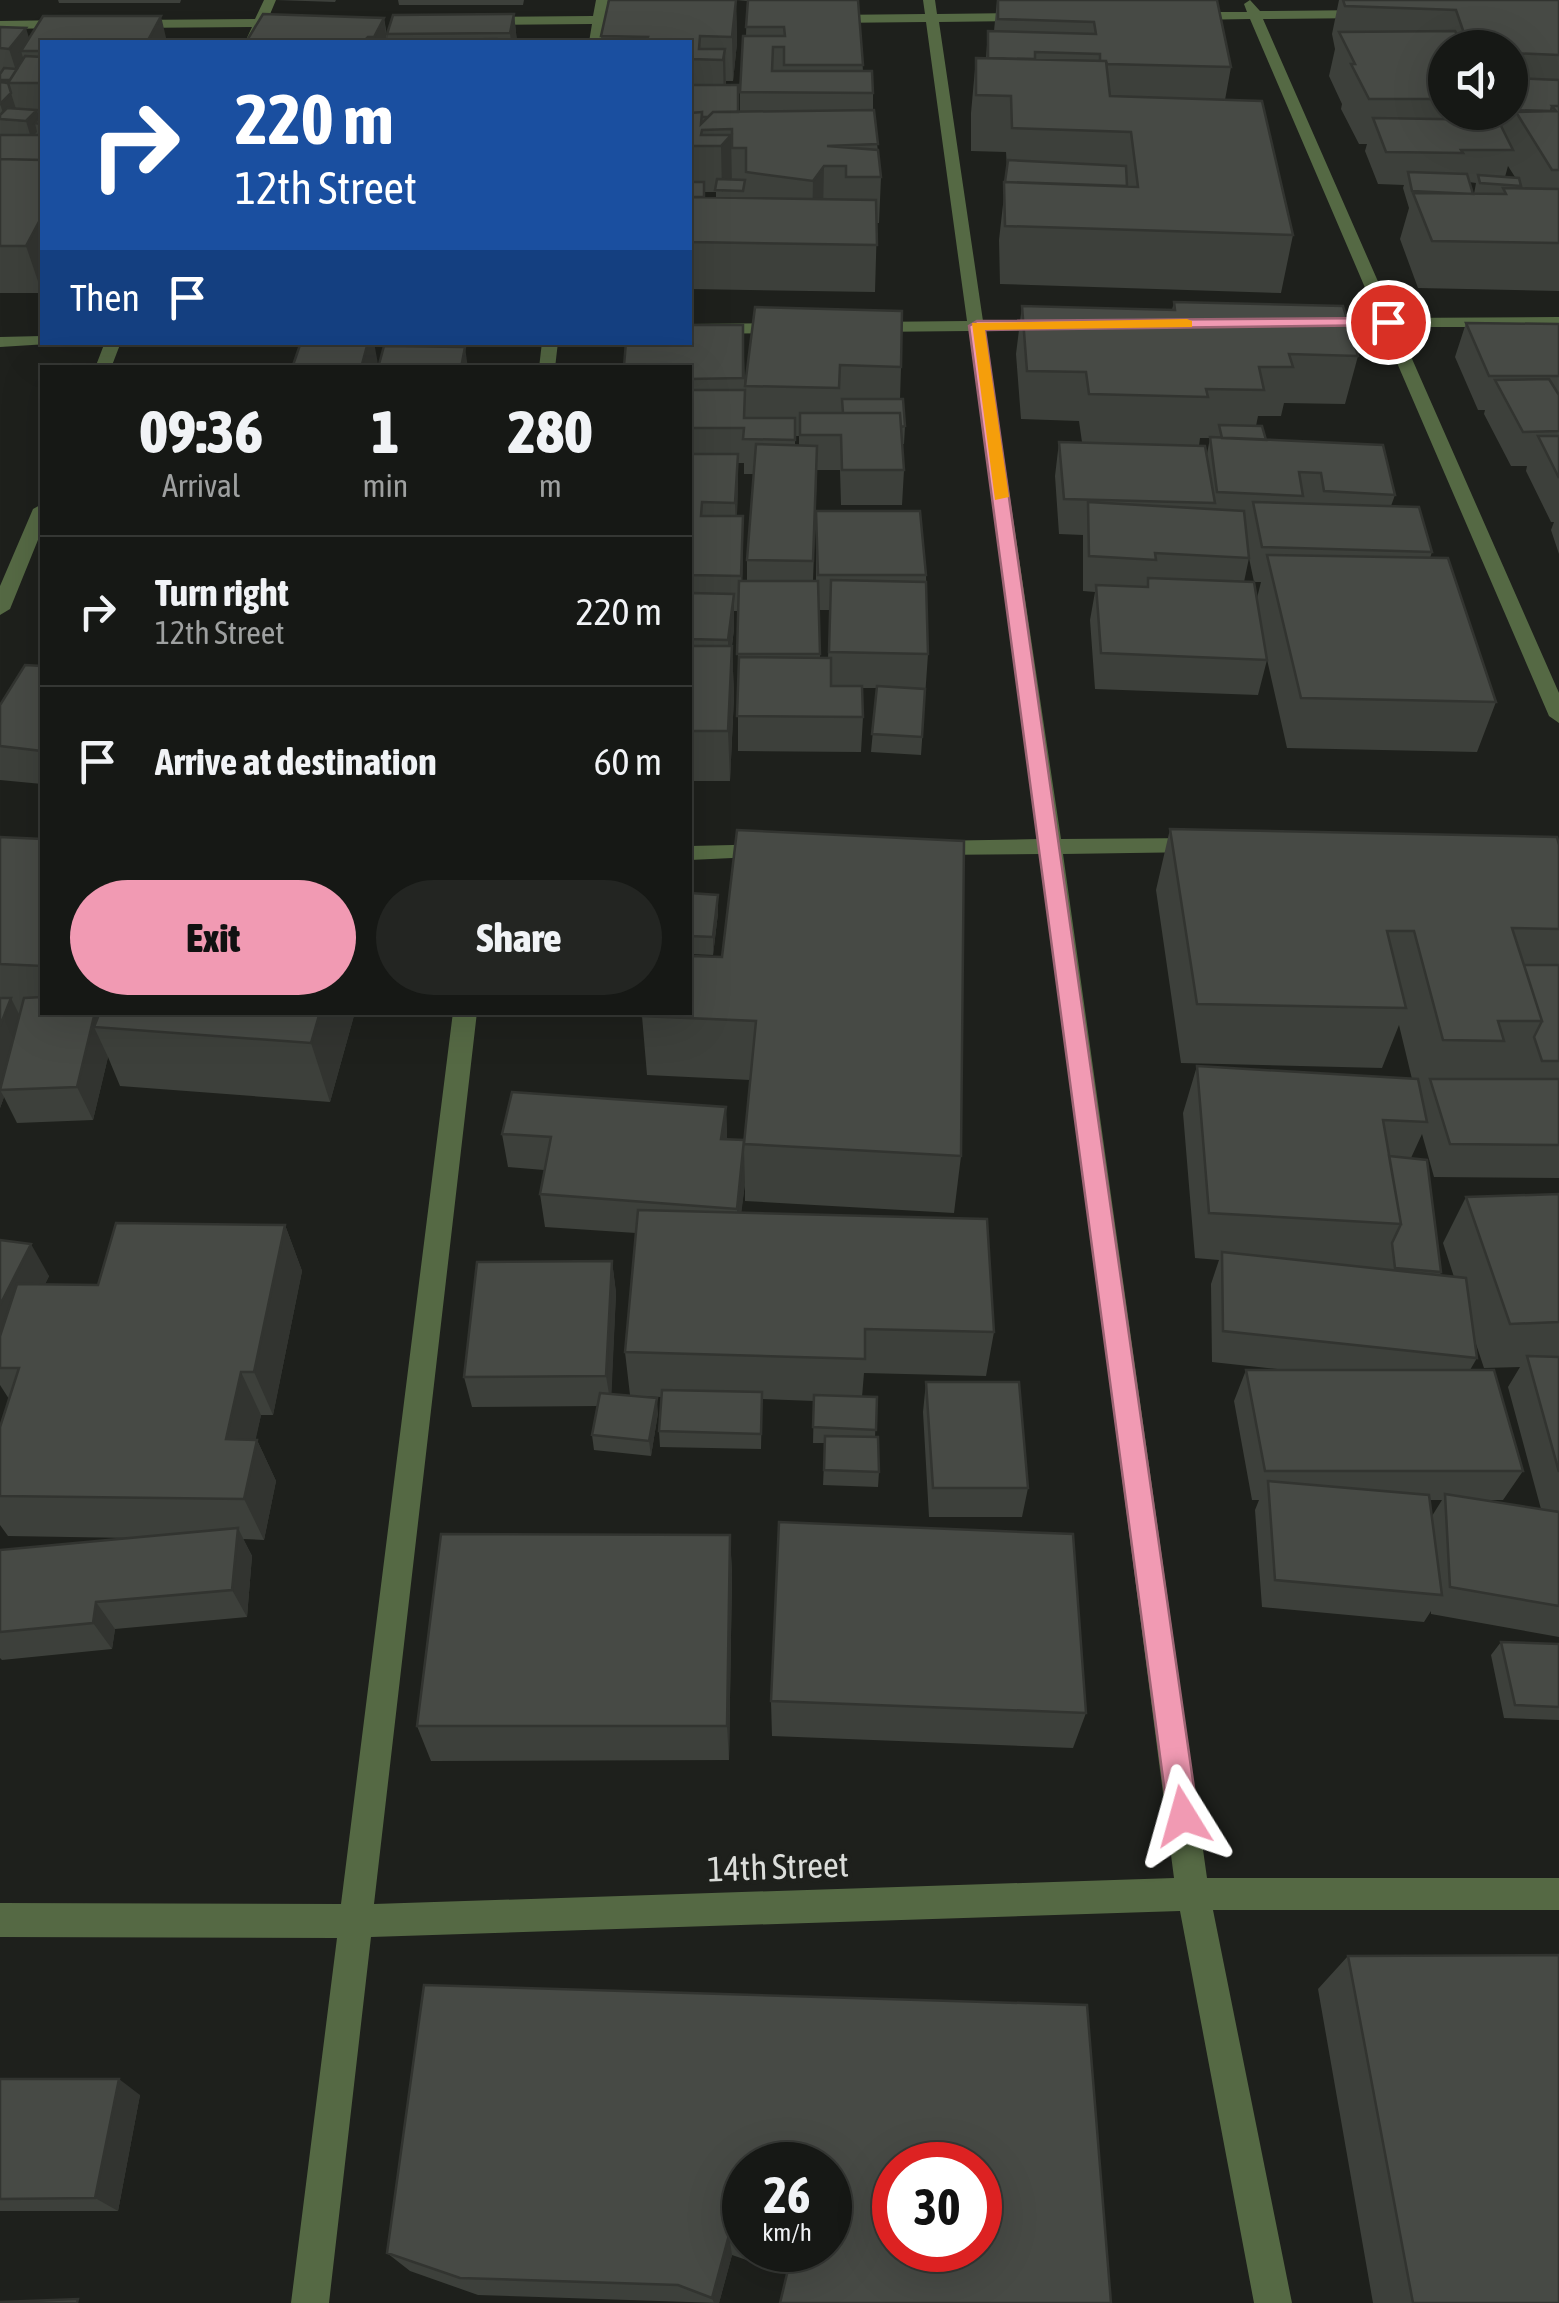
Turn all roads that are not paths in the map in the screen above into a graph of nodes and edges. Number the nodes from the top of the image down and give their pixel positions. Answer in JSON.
{"nodes":[{"id":1,"x":270,"y":0,"type":"edge"},
{"id":2,"x":602,"y":0,"type":"edge"},
{"id":3,"x":1252,"y":8,"type":"edge"},
{"id":4,"x":931,"y":9,"type":"edge"},
{"id":5,"x":1388,"y":14,"type":"dead end"},
{"id":6,"x":1180,"y":16,"type":"edge"},
{"id":7,"x":1046,"y":17,"type":"edge"},
{"id":8,"x":815,"y":19,"type":"edge"},
{"id":9,"x":600,"y":20,"type":"junction"},
{"id":10,"x":658,"y":20,"type":"edge"},
{"id":11,"x":460,"y":21,"type":"edge"},
{"id":12,"x":301,"y":22,"type":"edge"},
{"id":13,"x":262,"y":23,"type":"junction"},
{"id":14,"x":94,"y":24,"type":"edge"},
{"id":15,"x":112,"y":24,"type":"edge"},
{"id":16,"x":0,"y":25,"type":"edge"},
{"id":17,"x":253,"y":40,"type":"edge"},
{"id":18,"x":596,"y":40,"type":"edge"},
{"id":19,"x":1388,"y":322,"type":"junction"},
{"id":20,"x":1559,"y":322,"type":"edge"},
{"id":21,"x":1290,"y":323,"type":"edge"},
{"id":22,"x":1074,"y":325,"type":"edge"},
{"id":23,"x":977,"y":326,"type":"junction"},
{"id":24,"x":805,"y":328,"type":"edge"},
{"id":25,"x":843,"y":328,"type":"edge"},
{"id":26,"x":692,"y":329,"type":"edge"},
{"id":27,"x":40,"y":341,"type":"edge"},
{"id":28,"x":0,"y":342,"type":"edge"},
{"id":29,"x":40,"y":514,"type":"edge"},
{"id":30,"x":0,"y":609,"type":"edge"},
{"id":31,"x":1559,"y":716,"type":"edge"},
{"id":32,"x":1227,"y":844,"type":"edge"},
{"id":33,"x":1052,"y":845,"type":"junction"},
{"id":34,"x":899,"y":848,"type":"edge"},
{"id":35,"x":785,"y":851,"type":"edge"},
{"id":36,"x":692,"y":853,"type":"edge"},
{"id":37,"x":465,"y":1015,"type":"edge"},
{"id":38,"x":1194,"y":1894,"type":"junction"},
{"id":39,"x":1559,"y":1894,"type":"edge"},
{"id":40,"x":0,"y":1920,"type":"edge"},
{"id":41,"x":354,"y":1922,"type":"junction"},
{"id":42,"x":310,"y":2303,"type":"edge"},
{"id":43,"x":1274,"y":2303,"type":"edge"}],
"edges":[{"from":1,"to":13,"type":"street"},
{"from":2,"to":9,"type":"street"},
{"from":3,"to":5,"type":"street"},
{"from":3,"to":6,"type":"street"},
{"from":3,"to":19,"type":"street"},
{"from":4,"to":7,"type":"street"},
{"from":4,"to":8,"type":"street"},
{"from":4,"to":23,"type":"street"},
{"from":9,"to":10,"type":"street"},
{"from":9,"to":11,"type":"street"},
{"from":9,"to":18,"type":"street"},
{"from":12,"to":13,"type":"street"},
{"from":13,"to":15,"type":"street"},
{"from":13,"to":17,"type":"street"},
{"from":14,"to":16,"type":"street"},
{"from":19,"to":20,"type":"street"},
{"from":19,"to":21,"type":"street"},
{"from":19,"to":31,"type":"street"},
{"from":22,"to":23,"type":"street"},
{"from":23,"to":25,"type":"street"},
{"from":23,"to":33,"type":"street"},
{"from":24,"to":26,"type":"street"},
{"from":27,"to":28,"type":"street"},
{"from":29,"to":30,"type":"street"},
{"from":32,"to":33,"type":"street"},
{"from":33,"to":34,"type":"street"},
{"from":33,"to":38,"type":"street"},
{"from":35,"to":36,"type":"street"},
{"from":37,"to":41,"type":"street"},
{"from":38,"to":39,"type":"street","name":"14th Street"},
{"from":38,"to":41,"type":"street","name":"14th Street"},
{"from":38,"to":43,"type":"street"},
{"from":40,"to":41,"type":"street","name":"14th Street"},
{"from":41,"to":42,"type":"street"}]}
